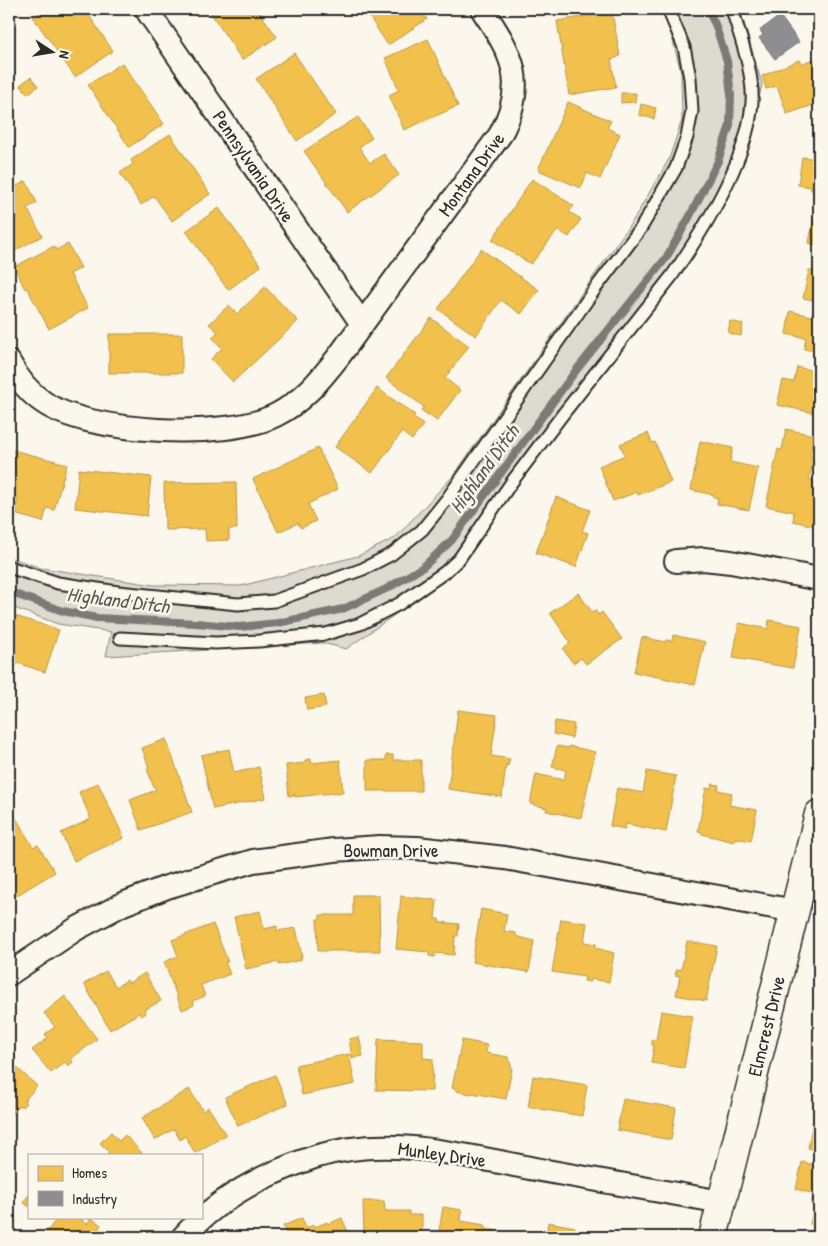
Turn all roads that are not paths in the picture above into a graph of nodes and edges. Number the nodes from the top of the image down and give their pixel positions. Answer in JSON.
{"nodes":[{"id":1,"x":146,"y":9,"type":"edge"},
{"id":2,"x":482,"y":9,"type":"edge"},
{"id":3,"x":668,"y":9,"type":"edge"},
{"id":4,"x":732,"y":9,"type":"edge"},
{"id":5,"x":362,"y":324,"type":"junction"},
{"id":6,"x":9,"y":362,"type":"edge"},
{"id":7,"x":676,"y":561,"type":"dead end"},
{"id":8,"x":9,"y":567,"type":"edge"},
{"id":9,"x":819,"y":579,"type":"edge"},
{"id":10,"x":120,"y":638,"type":"dead end"},
{"id":11,"x":819,"y":814,"type":"edge"},
{"id":12,"x":795,"y":911,"type":"junction"},
{"id":13,"x":9,"y":974,"type":"edge"},
{"id":14,"x":722,"y":1202,"type":"junction"},
{"id":15,"x":183,"y":1237,"type":"edge"},
{"id":16,"x":713,"y":1237,"type":"edge"}],
"edges":[{"from":1,"to":5,"type":"street","name":"Pennsylvania Drive"},
{"from":2,"to":5,"type":"street","name":"Montana Drive"},
{"from":3,"to":8,"type":"lane"},
{"from":4,"to":10,"type":"lane"},
{"from":5,"to":6,"type":"street","name":"Montana Drive"},
{"from":7,"to":9,"type":"street"},
{"from":11,"to":12,"type":"street","name":"Elmcrest Drive"},
{"from":12,"to":13,"type":"street","name":"Bowman Drive"},
{"from":12,"to":14,"type":"street","name":"Elmcrest Drive"},
{"from":14,"to":15,"type":"street","name":"Munley Drive"},
{"from":14,"to":16,"type":"street","name":"Elmcrest Drive"}]}
